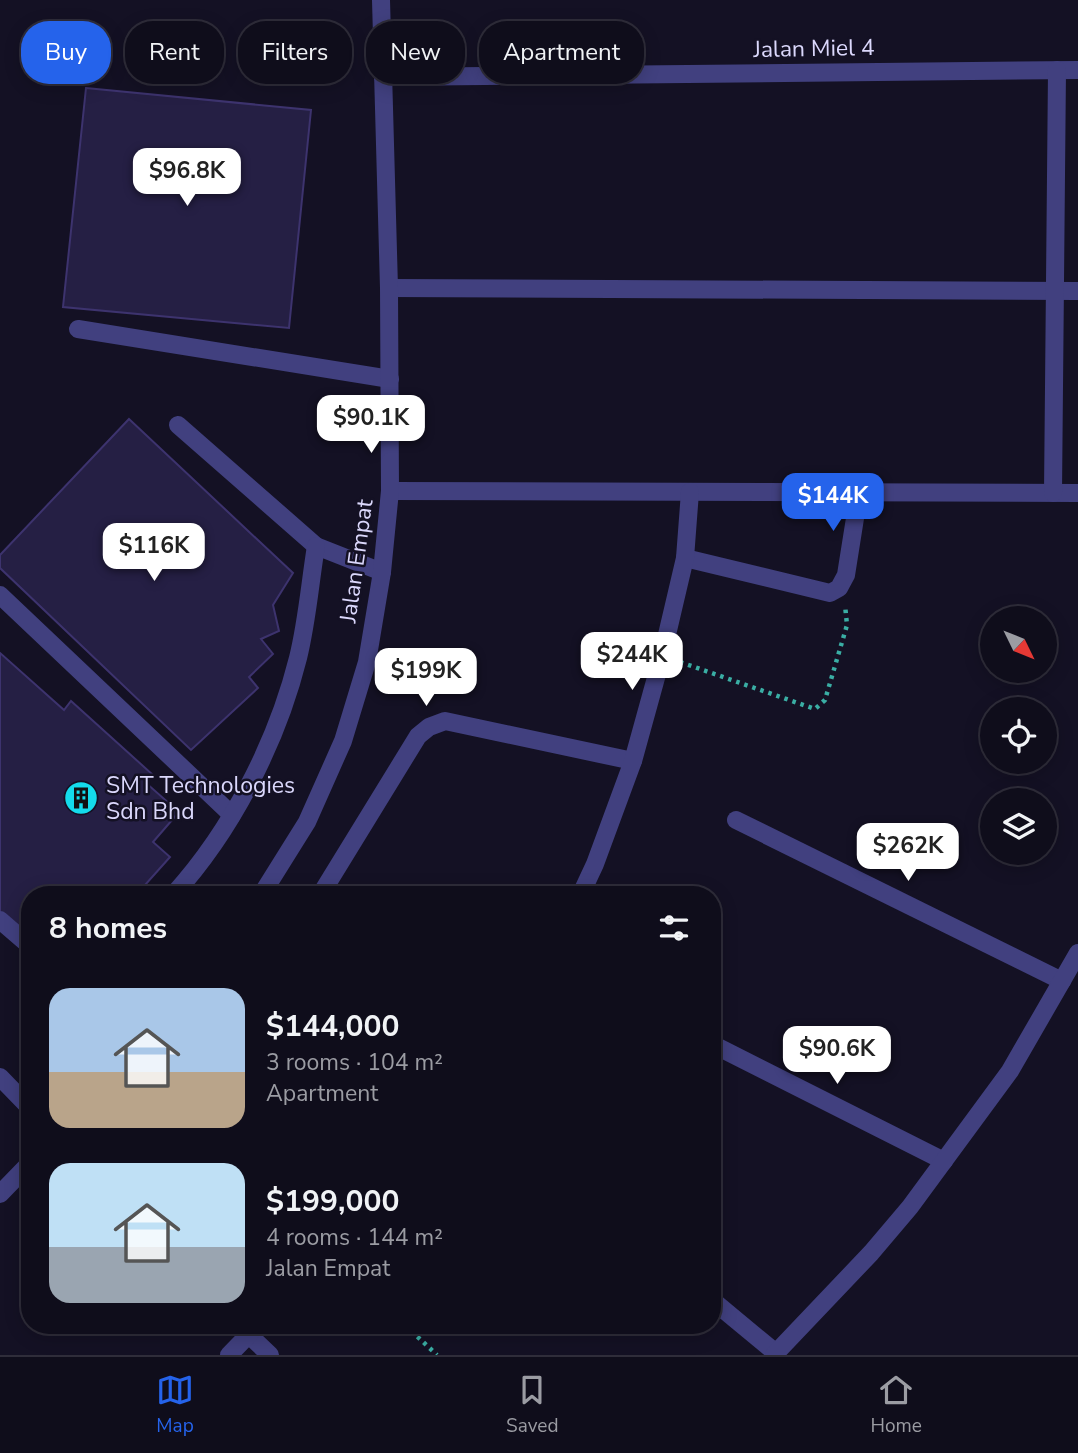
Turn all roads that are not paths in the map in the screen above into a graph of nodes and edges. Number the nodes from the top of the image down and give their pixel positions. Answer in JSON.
{"nodes":[{"id":1,"x":381,"y":0,"type":"edge"},
{"id":2,"x":382,"y":21,"type":"edge"},
{"id":3,"x":1078,"y":70,"type":"edge"},
{"id":4,"x":1057,"y":71,"type":"junction"},
{"id":5,"x":465,"y":76,"type":"edge"},
{"id":6,"x":383,"y":84,"type":"edge"},
{"id":7,"x":389,"y":288,"type":"junction"},
{"id":8,"x":1055,"y":291,"type":"junction"},
{"id":9,"x":1078,"y":291,"type":"edge"},
{"id":10,"x":78,"y":329,"type":"dead end"},
{"id":11,"x":390,"y":379,"type":"junction"},
{"id":12,"x":178,"y":425,"type":"dead end"},
{"id":13,"x":390,"y":491,"type":"junction"},
{"id":14,"x":690,"y":492,"type":"junction"},
{"id":15,"x":859,"y":493,"type":"junction"},
{"id":16,"x":1053,"y":493,"type":"junction"},
{"id":17,"x":1078,"y":493,"type":"edge"},
{"id":18,"x":316,"y":546,"type":"junction"},
{"id":19,"x":685,"y":558,"type":"junction"},
{"id":20,"x":382,"y":572,"type":"junction"},
{"id":21,"x":0,"y":595,"type":"edge"},
{"id":22,"x":633,"y":761,"type":"junction"},
{"id":23,"x":232,"y":815,"type":"junction"},
{"id":24,"x":736,"y":820,"type":"dead end"},
{"id":25,"x":180,"y":886,"type":"edge"},
{"id":26,"x":267,"y":886,"type":"edge"},
{"id":27,"x":326,"y":886,"type":"edge"},
{"id":28,"x":584,"y":886,"type":"edge"},
{"id":29,"x":0,"y":920,"type":"edge"},
{"id":30,"x":21,"y":938,"type":"edge"},
{"id":31,"x":1078,"y":953,"type":"edge"},
{"id":32,"x":1062,"y":981,"type":"junction"},
{"id":33,"x":721,"y":1049,"type":"edge"},
{"id":34,"x":0,"y":1077,"type":"edge"},
{"id":35,"x":21,"y":1099,"type":"edge"},
{"id":36,"x":944,"y":1161,"type":"junction"},
{"id":37,"x":21,"y":1172,"type":"edge"},
{"id":38,"x":0,"y":1194,"type":"edge"},
{"id":39,"x":721,"y":1308,"type":"edge"},
{"id":40,"x":249,"y":1334,"type":"edge"},
{"id":41,"x":256,"y":1334,"type":"edge"},
{"id":42,"x":775,"y":1354,"type":"edge"},
{"id":43,"x":229,"y":1355,"type":"edge"},
{"id":44,"x":270,"y":1355,"type":"edge"}],
"edges":[{"from":1,"to":2,"type":"street","name":"Jalan Empat"},
{"from":3,"to":4,"type":"street","name":"Jalan Miel 4"},
{"from":4,"to":5,"type":"street","name":"Jalan Miel 4"},
{"from":4,"to":8,"type":"street"},
{"from":6,"to":7,"type":"street","name":"Jalan Empat"},
{"from":7,"to":8,"type":"street"},
{"from":7,"to":11,"type":"street","name":"Jalan Empat"},
{"from":8,"to":9,"type":"street"},
{"from":8,"to":16,"type":"street"},
{"from":10,"to":11,"type":"street"},
{"from":11,"to":13,"type":"street","name":"Jalan Empat"},
{"from":12,"to":18,"type":"street"},
{"from":13,"to":14,"type":"street"},
{"from":13,"to":20,"type":"street","name":"Jalan Empat"},
{"from":14,"to":15,"type":"street"},
{"from":14,"to":19,"type":"street"},
{"from":15,"to":16,"type":"street"},
{"from":15,"to":19,"type":"street"},
{"from":16,"to":17,"type":"street"},
{"from":18,"to":20,"type":"street"},
{"from":18,"to":23,"type":"street"},
{"from":19,"to":22,"type":"street"},
{"from":20,"to":26,"type":"street","name":"Jalan Empat"},
{"from":21,"to":23,"type":"street"},
{"from":22,"to":27,"type":"street"},
{"from":22,"to":28,"type":"street"},
{"from":23,"to":25,"type":"street"},
{"from":24,"to":32,"type":"street"},
{"from":29,"to":30,"type":"street"},
{"from":31,"to":32,"type":"street"},
{"from":32,"to":36,"type":"street"},
{"from":33,"to":36,"type":"street"},
{"from":34,"to":35,"type":"street"},
{"from":36,"to":42,"type":"street"},
{"from":37,"to":38,"type":"street"},
{"from":39,"to":42,"type":"street"},
{"from":40,"to":43,"type":"street"},
{"from":41,"to":44,"type":"street"}]}
